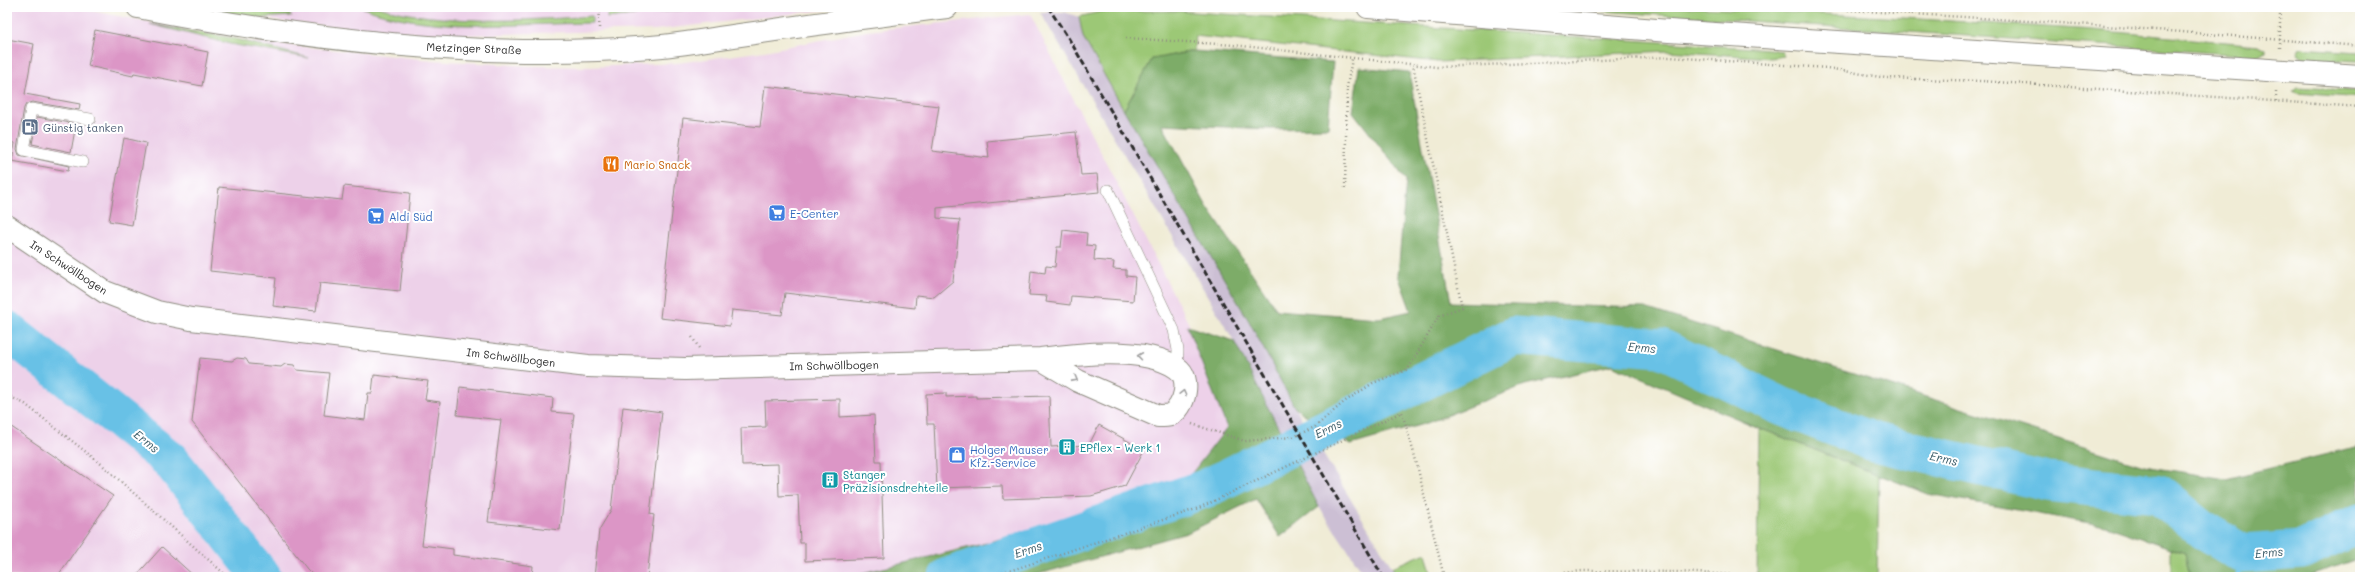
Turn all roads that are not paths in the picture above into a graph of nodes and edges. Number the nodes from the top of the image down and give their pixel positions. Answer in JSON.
{"nodes":[{"id":1,"x":138,"y":7,"type":"edge"},
{"id":2,"x":947,"y":7,"type":"edge"},
{"id":3,"x":1368,"y":7,"type":"edge"},
{"id":4,"x":1445,"y":10,"type":"edge"},
{"id":5,"x":2360,"y":76,"type":"edge"},
{"id":6,"x":90,"y":119,"type":"dead end"},
{"id":7,"x":83,"y":162,"type":"dead end"},
{"id":8,"x":1108,"y":190,"type":"dead end"},
{"id":9,"x":7,"y":226,"type":"edge"},
{"id":10,"x":1041,"y":359,"type":"junction"},
{"id":11,"x":1177,"y":368,"type":"junction"}],
"edges":[{"from":1,"to":2,"type":"street","name":"Metzinger Straße"},
{"from":3,"to":4,"type":"street"},
{"from":4,"to":5,"type":"street"},
{"from":6,"to":7,"type":"lane"},
{"from":8,"to":11,"type":"lane"},
{"from":9,"to":10,"type":"street","name":"Im Schwöllbogen"},
{"from":11,"to":10,"type":"street","name":"Im Schwöllbogen","one_way":true},
{"from":10,"to":11,"type":"street","one_way":true}]}
